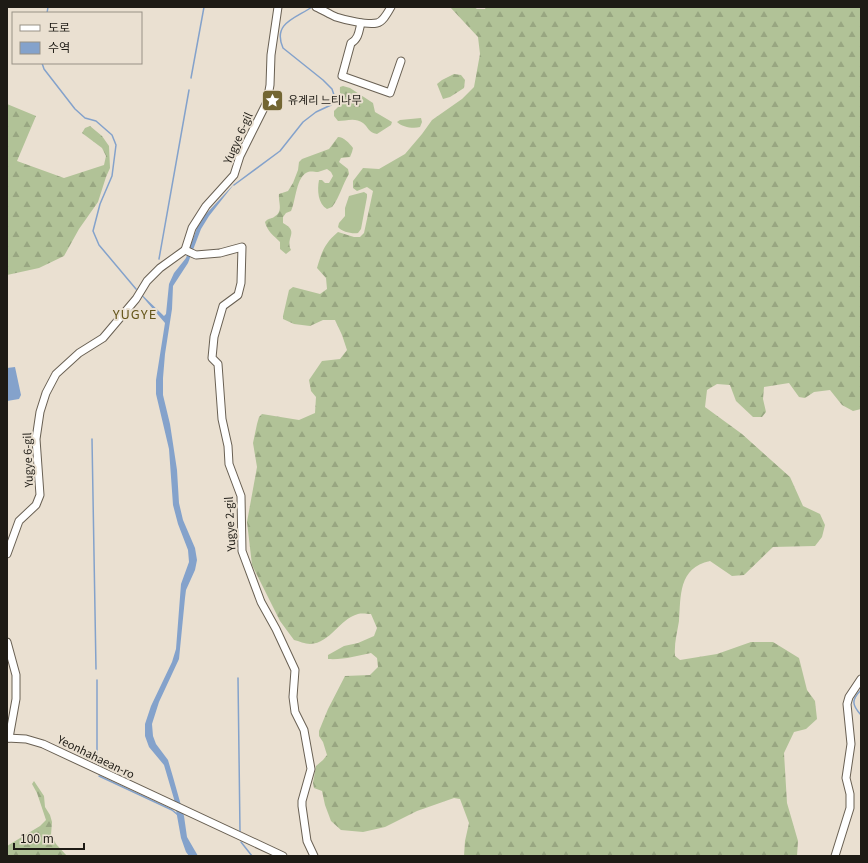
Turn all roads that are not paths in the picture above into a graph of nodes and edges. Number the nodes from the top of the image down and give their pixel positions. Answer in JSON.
{"nodes":[{"id":1,"x":278,"y":7,"type":"edge"},
{"id":2,"x":391,"y":7,"type":"edge"},
{"id":3,"x":319,"y":8,"type":"edge"},
{"id":4,"x":361,"y":23,"type":"junction"},
{"id":5,"x":401,"y":61,"type":"dead end"},
{"id":6,"x":185,"y":250,"type":"junction"},
{"id":7,"x":7,"y":554,"type":"edge"},
{"id":8,"x":7,"y":642,"type":"edge"},
{"id":9,"x":861,"y":679,"type":"edge"},
{"id":10,"x":8,"y":738,"type":"edge"},
{"id":11,"x":283,"y":856,"type":"edge"},
{"id":12,"x":314,"y":856,"type":"edge"},
{"id":13,"x":835,"y":856,"type":"edge"}],
"edges":[{"from":1,"to":6,"type":"street","name":"Yugye 6-gil"},
{"from":2,"to":4,"type":"street"},
{"from":3,"to":4,"type":"street"},
{"from":4,"to":5,"type":"street"},
{"from":6,"to":7,"type":"street","name":"Yugye 6-gil"},
{"from":6,"to":12,"type":"street","name":"Yugye 2-gil"},
{"from":8,"to":10,"type":"street"},
{"from":9,"to":13,"type":"street"},
{"from":10,"to":11,"type":"street","name":"Yeonhahaean-ro"}]}
